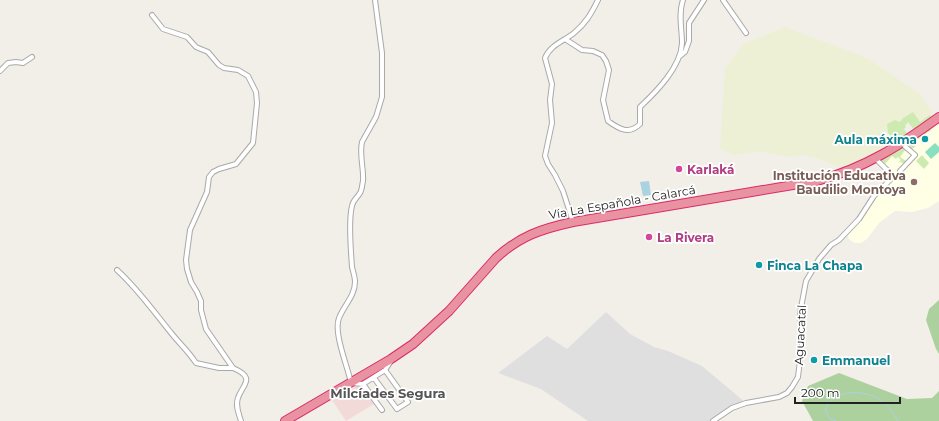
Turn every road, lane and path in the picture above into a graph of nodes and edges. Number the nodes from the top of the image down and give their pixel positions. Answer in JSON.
{"nodes":[{"id":1,"x":375,"y":0,"type":"edge"},
{"id":2,"x":598,"y":0,"type":"edge"},
{"id":3,"x":683,"y":0,"type":"edge"},
{"id":4,"x":704,"y":0,"type":"edge"},
{"id":5,"x":723,"y":0,"type":"edge"},
{"id":6,"x":152,"y":15,"type":"dead end"},
{"id":7,"x":746,"y":33,"type":"dead end"},
{"id":8,"x":565,"y":39,"type":"junction"},
{"id":9,"x":680,"y":56,"type":"junction"},
{"id":10,"x":32,"y":57,"type":"dead end"},
{"id":11,"x":0,"y":71,"type":"edge"},
{"id":12,"x":939,"y":117,"type":"edge"},
{"id":13,"x":901,"y":144,"type":"junction"},
{"id":14,"x":876,"y":159,"type":"junction"},
{"id":15,"x":900,"y":171,"type":"dead end"},
{"id":16,"x":572,"y":222,"type":"junction"},
{"id":17,"x":117,"y":270,"type":"dead end"},
{"id":18,"x":391,"y":359,"type":"junction"},
{"id":19,"x":233,"y":368,"type":"junction"},
{"id":20,"x":385,"y":370,"type":"junction"},
{"id":21,"x":374,"y":378,"type":"junction"},
{"id":22,"x":351,"y":383,"type":"junction"},
{"id":23,"x":363,"y":384,"type":"junction"},
{"id":24,"x":382,"y":410,"type":"dead end"},
{"id":25,"x":240,"y":421,"type":"edge"},
{"id":26,"x":285,"y":421,"type":"edge"},
{"id":27,"x":713,"y":421,"type":"edge"}],
"edges":[{"from":1,"to":22,"type":"street"},
{"from":2,"to":8,"type":"street"},
{"from":3,"to":9,"type":"street"},
{"from":4,"to":9,"type":"street"},
{"from":5,"to":7,"type":"street"},
{"from":6,"to":19,"type":"street"},
{"from":8,"to":9,"type":"street"},
{"from":8,"to":16,"type":"street"},
{"from":10,"to":11,"type":"street"},
{"from":12,"to":13,"type":"highway","name":"Vía La Española - Calarcá"},
{"from":13,"to":14,"type":"highway","name":"Vía La Española - Calarcá"},
{"from":13,"to":15,"type":"street"},
{"from":14,"to":16,"type":"highway","name":"Vía La Española - Calarcá"},
{"from":14,"to":27,"type":"street","name":"Aguacatal"},
{"from":16,"to":18,"type":"highway","name":"Vía La Española - Calarcá"},
{"from":17,"to":19,"type":"street"},
{"from":18,"to":20,"type":"street"},
{"from":18,"to":22,"type":"highway","name":"Vía La Española - Calarcá"},
{"from":19,"to":25,"type":"street"},
{"from":20,"to":21,"type":"street"},
{"from":20,"to":21,"type":"street"},
{"from":21,"to":23,"type":"street"},
{"from":22,"to":23,"type":"street"},
{"from":22,"to":26,"type":"highway","name":"Vía La Española - Calarcá"},
{"from":23,"to":24,"type":"street"}]}
